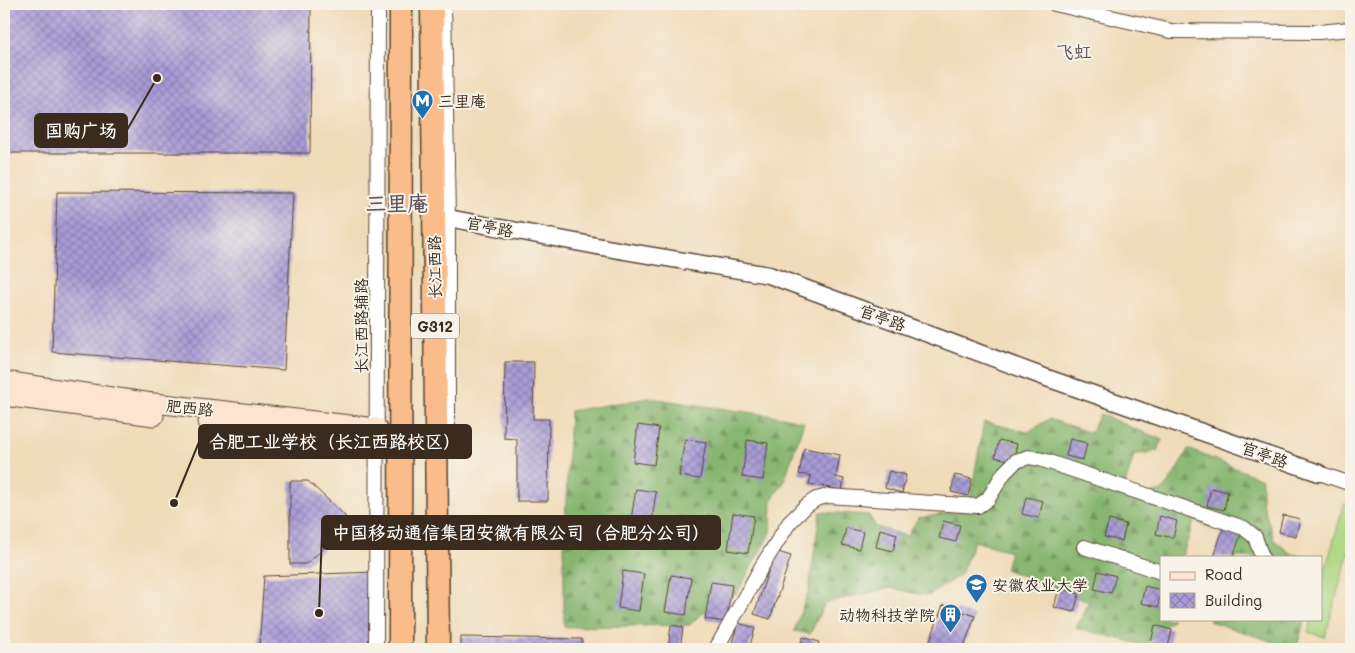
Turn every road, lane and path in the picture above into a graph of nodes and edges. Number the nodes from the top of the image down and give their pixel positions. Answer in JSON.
{"nodes":[{"id":1,"x":378,"y":4,"type":"edge"},
{"id":2,"x":402,"y":4,"type":"edge"},
{"id":3,"x":432,"y":4,"type":"edge"},
{"id":4,"x":444,"y":4,"type":"edge"},
{"id":5,"x":1055,"y":4,"type":"edge"},
{"id":6,"x":1351,"y":29,"type":"edge"},
{"id":7,"x":440,"y":219,"type":"junction"},
{"id":8,"x":4,"y":380,"type":"edge"},
{"id":9,"x":4,"y":396,"type":"edge"},
{"id":10,"x":377,"y":435,"type":"junction"},
{"id":11,"x":1319,"y":473,"type":"joint"},
{"id":12,"x":1351,"y":484,"type":"edge"},
{"id":13,"x":1084,"y":547,"type":"dead end"},
{"id":14,"x":1262,"y":556,"type":"edge"},
{"id":15,"x":1160,"y":572,"type":"edge"},
{"id":16,"x":376,"y":649,"type":"edge"},
{"id":17,"x":400,"y":649,"type":"edge"},
{"id":18,"x":438,"y":649,"type":"edge"},
{"id":19,"x":448,"y":649,"type":"edge"},
{"id":20,"x":716,"y":649,"type":"edge"}],
"edges":[{"from":1,"to":10,"type":"street","name":"长江西路辅路"},
{"from":2,"to":17,"type":"highway","name":"长江西路","number":"G312"},
{"from":3,"to":7,"type":"highway","name":"长江西路","number":"G312"},
{"from":4,"to":7,"type":"street"},
{"from":5,"to":6,"type":"street"},
{"from":7,"to":11,"type":"street","name":"官亭路"},
{"from":7,"to":18,"type":"highway","name":"长江西路","number":"G312"},
{"from":7,"to":19,"type":"street"},
{"from":8,"to":10,"type":"main road","name":"肥西路"},
{"from":9,"to":10,"type":"main road","name":"肥西路"},
{"from":10,"to":16,"type":"street","name":"长江西路辅路"},
{"from":11,"to":12,"type":"street"},
{"from":13,"to":15,"type":"street"},
{"from":14,"to":20,"type":"street"}]}
